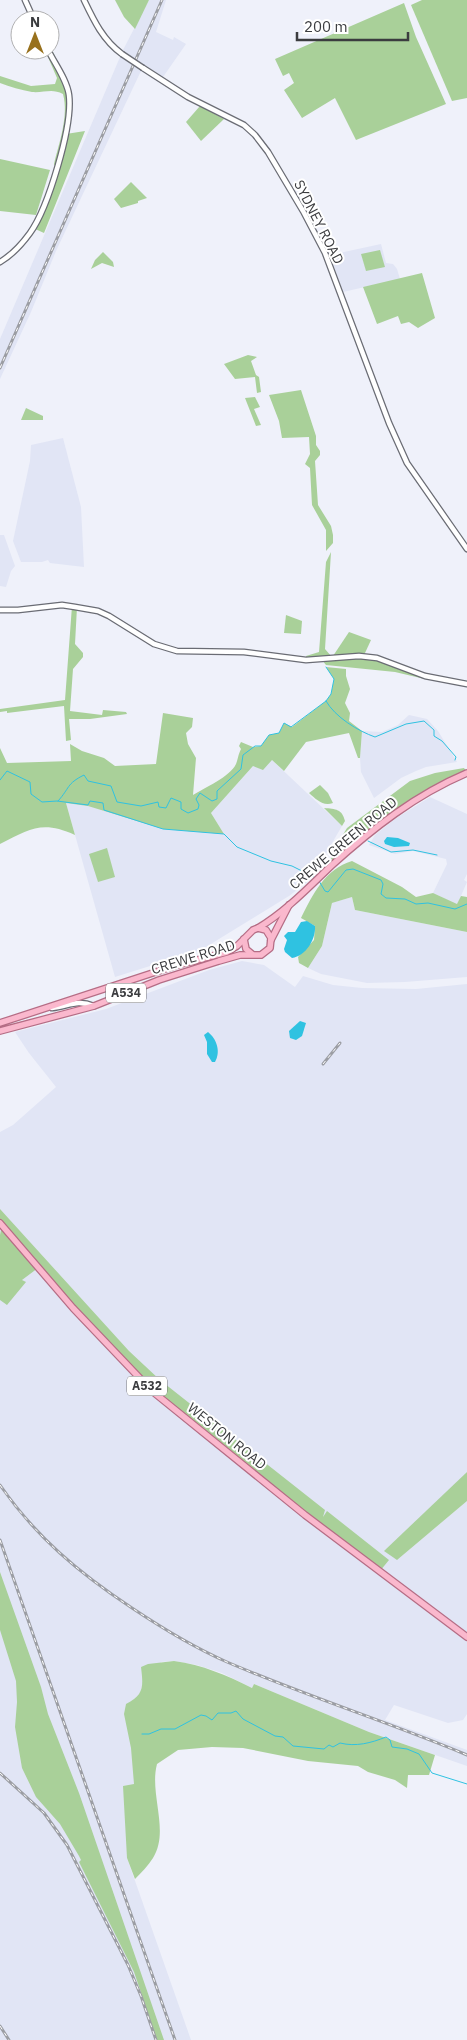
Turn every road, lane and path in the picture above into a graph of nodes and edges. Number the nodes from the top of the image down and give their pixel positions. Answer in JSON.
{"nodes":[{"id":1,"x":84,"y":0,"type":"edge"},
{"id":2,"x":53,"y":60,"type":"edge"},
{"id":3,"x":0,"y":262,"type":"edge"},
{"id":4,"x":467,"y":549,"type":"edge"},
{"id":5,"x":0,"y":610,"type":"edge"},
{"id":6,"x":467,"y":684,"type":"edge"},
{"id":7,"x":467,"y":773,"type":"edge"},
{"id":8,"x":290,"y":905,"type":"junction"},
{"id":9,"x":258,"y":928,"type":"junction"},
{"id":10,"x":244,"y":939,"type":"junction"},
{"id":11,"x":271,"y":940,"type":"junction"},
{"id":12,"x":252,"y":954,"type":"junction"},
{"id":13,"x":94,"y":992,"type":"junction"},
{"id":14,"x":90,"y":1005,"type":"junction"},
{"id":15,"x":38,"y":1010,"type":"junction"},
{"id":16,"x":0,"y":1023,"type":"edge"},
{"id":17,"x":0,"y":1031,"type":"edge"},
{"id":18,"x":0,"y":1223,"type":"edge"},
{"id":19,"x":467,"y":1637,"type":"edge"}],
"edges":[{"from":1,"to":4,"type":"street","name":"SYDNEY ROAD","bridge":true},
{"from":2,"to":3,"type":"street"},
{"from":5,"to":6,"type":"street"},
{"from":7,"to":8,"type":"main road","name":"CREWE GREEN ROAD","number":"A534"},
{"from":8,"to":9,"type":"main road","name":"CREWE GREEN ROAD","number":"A534"},
{"from":8,"to":11,"type":"main road","name":"CREWE GREEN ROAD","number":"A534"},
{"from":9,"to":10,"type":"main road","number":"A534"},
{"from":9,"to":11,"type":"main road"},
{"from":10,"to":12,"type":"main road"},
{"from":10,"to":13,"type":"main road","name":"CREWE ROAD","number":"A534"},
{"from":11,"to":12,"type":"main road","number":"A534"},
{"from":12,"to":14,"type":"main road","name":"CREWE ROAD","number":"A534"},
{"from":13,"to":14,"type":"street"},
{"from":13,"to":15,"type":"main road","name":"CREWE ROAD","number":"A534"},
{"from":14,"to":15,"type":"street"},
{"from":14,"to":17,"type":"main road","name":"CREWE ROAD","number":"A534"},
{"from":15,"to":16,"type":"main road","name":"CREWE ROAD","number":"A534"},
{"from":18,"to":19,"type":"main road","name":"WESTON ROAD","number":"A532"}]}
